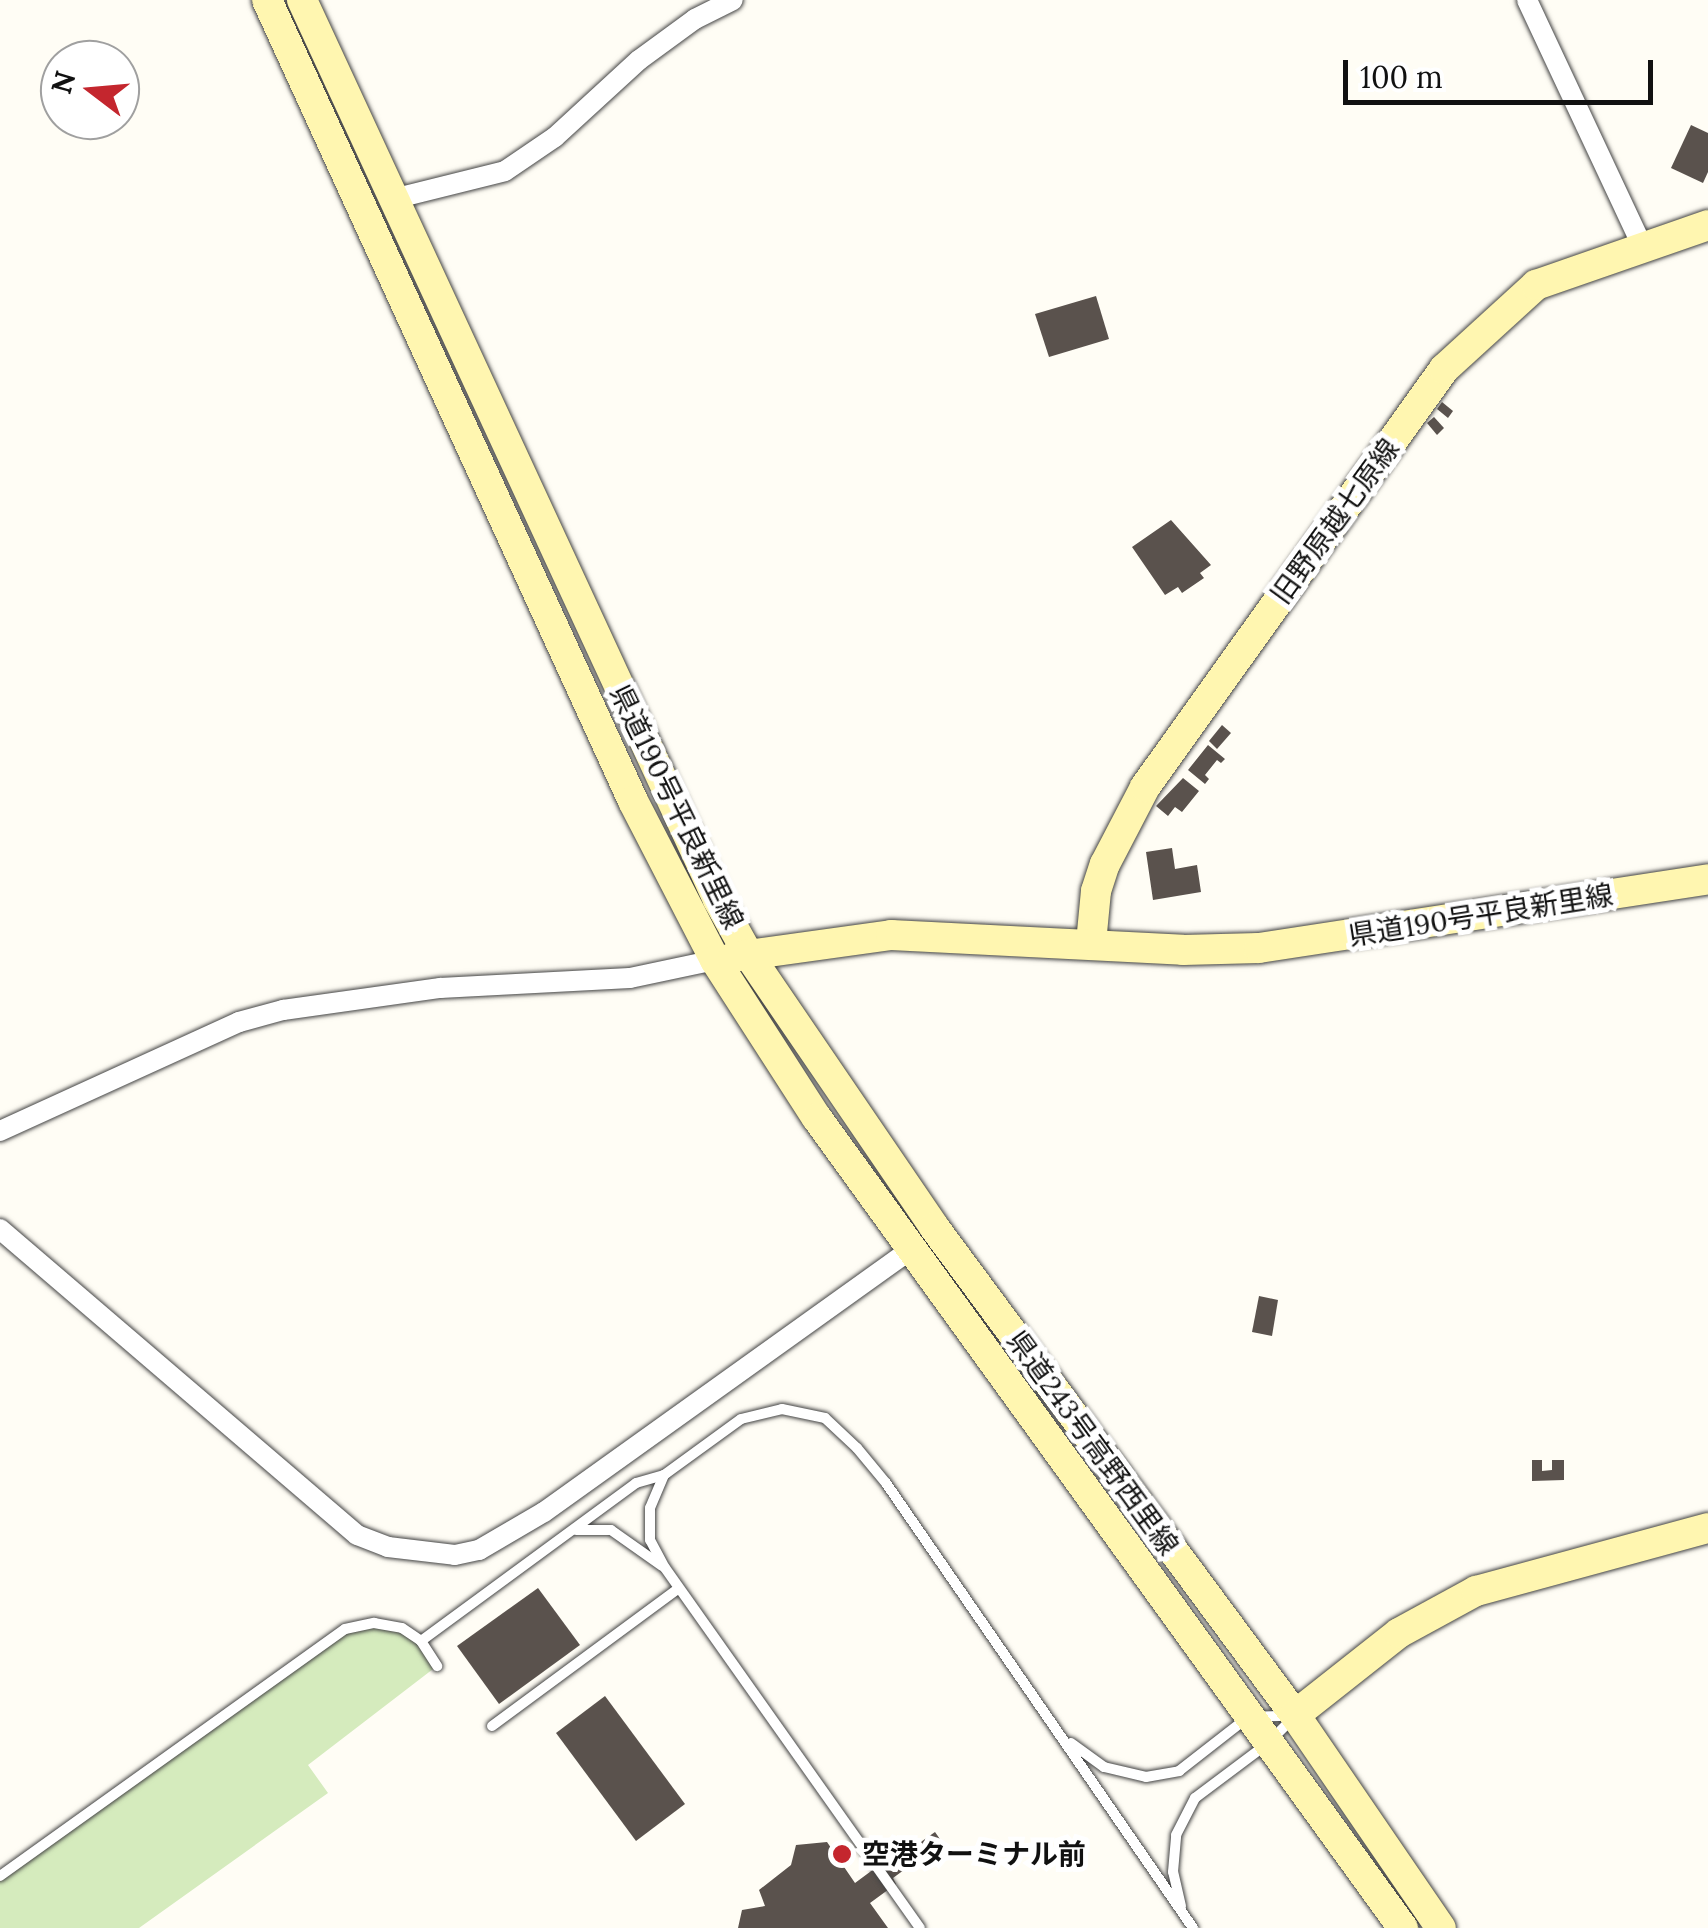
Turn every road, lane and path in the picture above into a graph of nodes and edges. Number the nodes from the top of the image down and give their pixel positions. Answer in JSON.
{"nodes":[{"id":1,"x":267,"y":0,"type":"edge"},
{"id":2,"x":302,"y":0,"type":"edge"},
{"id":3,"x":733,"y":0,"type":"edge"},
{"id":4,"x":1527,"y":0,"type":"edge"},
{"id":5,"x":393,"y":199,"type":"junction"},
{"id":6,"x":1708,"y":226,"type":"edge"},
{"id":7,"x":1643,"y":248,"type":"junction"},
{"id":8,"x":1708,"y":879,"type":"edge"},
{"id":9,"x":1091,"y":943,"type":"junction"},
{"id":10,"x":748,"y":954,"type":"junction"},
{"id":11,"x":715,"y":960,"type":"junction"},
{"id":12,"x":0,"y":1131,"type":"edge"},
{"id":13,"x":0,"y":1230,"type":"edge"},
{"id":14,"x":911,"y":1249,"type":"junction"},
{"id":15,"x":664,"y":1475,"type":"junction"},
{"id":16,"x":1708,"y":1528,"type":"edge"},
{"id":17,"x":570,"y":1532,"type":"junction"},
{"id":18,"x":665,"y":1568,"type":"junction"},
{"id":19,"x":679,"y":1588,"type":"junction"},
{"id":20,"x":420,"y":1640,"type":"junction"},
{"id":21,"x":438,"y":1666,"type":"dead end"},
{"id":22,"x":1295,"y":1715,"type":"junction"},
{"id":23,"x":1248,"y":1718,"type":"junction"},
{"id":24,"x":492,"y":1726,"type":"dead end"},
{"id":25,"x":1062,"y":1737,"type":"junction"},
{"id":26,"x":1267,"y":1744,"type":"junction"},
{"id":27,"x":0,"y":1876,"type":"edge"},
{"id":28,"x":1184,"y":1916,"type":"junction"},
{"id":29,"x":920,"y":1928,"type":"edge"},
{"id":30,"x":1192,"y":1928,"type":"edge"},
{"id":31,"x":1403,"y":1928,"type":"edge"},
{"id":32,"x":1442,"y":1928,"type":"edge"}],
"edges":[{"from":1,"to":11,"type":"main road","name":"県道190号平良新里線"},
{"from":2,"to":5,"type":"main road","name":"県道190号平良新里線"},
{"from":3,"to":5,"type":"street"},
{"from":4,"to":7,"type":"street"},
{"from":5,"to":10,"type":"main road","name":"県道190号平良新里線"},
{"from":6,"to":7,"type":"main road","name":"旧野原越七原線"},
{"from":7,"to":9,"type":"main road","name":"旧野原越七原線"},
{"from":8,"to":9,"type":"main road","name":"県道190号平良新里線"},
{"from":9,"to":10,"type":"main road","name":"県道190号平良新里線"},
{"from":10,"to":11,"type":"main road"},
{"from":10,"to":22,"type":"main road","name":"県道243号高野西里線"},
{"from":11,"to":12,"type":"street"},
{"from":11,"to":14,"type":"main road","name":"県道243号高野西里線"},
{"from":13,"to":14,"type":"street"},
{"from":14,"to":23,"type":"main road","name":"県道243号高野西里線"},
{"from":15,"to":17,"type":"lane"},
{"from":15,"to":18,"type":"lane"},
{"from":15,"to":25,"type":"lane"},
{"from":16,"to":22,"type":"main road"},
{"from":17,"to":18,"type":"lane"},
{"from":17,"to":20,"type":"lane"},
{"from":18,"to":19,"type":"lane"},
{"from":19,"to":24,"type":"lane"},
{"from":19,"to":29,"type":"lane"},
{"from":20,"to":21,"type":"lane"},
{"from":20,"to":27,"type":"lane"},
{"from":22,"to":23,"type":"lane"},
{"from":22,"to":26,"type":"lane"},
{"from":22,"to":32,"type":"main road","name":"県道243号高野西里線"},
{"from":23,"to":25,"type":"lane"},
{"from":23,"to":26,"type":"main road","name":"県道243号高野西里線"},
{"from":25,"to":28,"type":"lane"},
{"from":26,"to":28,"type":"lane"},
{"from":26,"to":31,"type":"main road","name":"県道243号高野西里線"},
{"from":28,"to":30,"type":"lane"}]}
